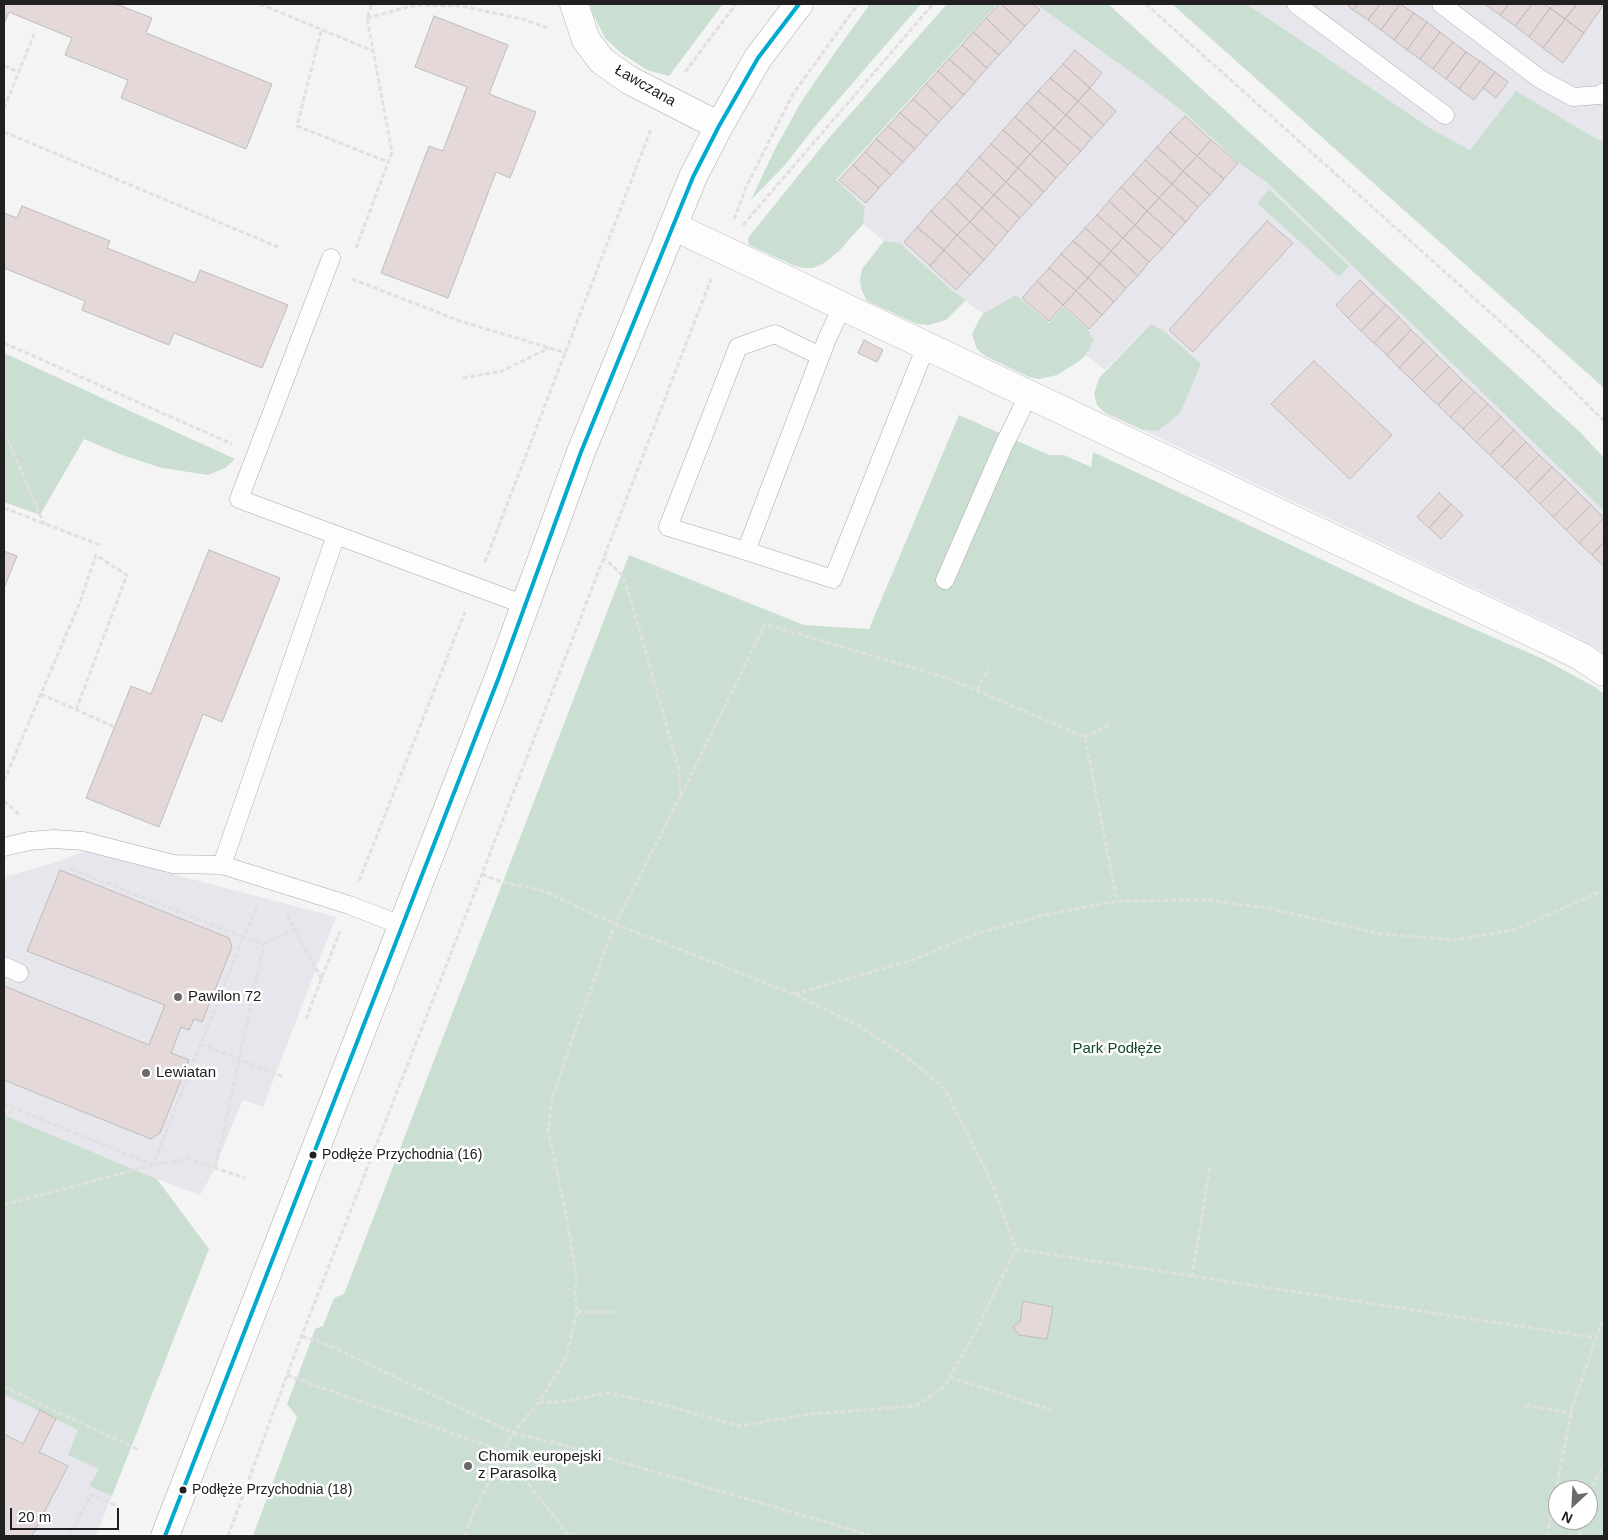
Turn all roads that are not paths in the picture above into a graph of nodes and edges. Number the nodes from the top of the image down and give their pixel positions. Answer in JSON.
{"nodes":[{"id":1,"x":574,"y":4,"type":"edge"},
{"id":2,"x":798,"y":4,"type":"edge"},
{"id":3,"x":1296,"y":4,"type":"edge"},
{"id":4,"x":1441,"y":4,"type":"edge"},
{"id":5,"x":1604,"y":92,"type":"edge"},
{"id":6,"x":1445,"y":115,"type":"dead end"},
{"id":7,"x":718,"y":126,"type":"junction"},
{"id":8,"x":673,"y":226,"type":"junction"},
{"id":9,"x":331,"y":258,"type":"dead end"},
{"id":10,"x":842,"y":307,"type":"junction"},
{"id":11,"x":926,"y":346,"type":"junction"},
{"id":12,"x":820,"y":356,"type":"junction"},
{"id":13,"x":1029,"y":394,"type":"junction"},
{"id":14,"x":336,"y":535,"type":"junction"},
{"id":15,"x":746,"y":551,"type":"junction"},
{"id":16,"x":945,"y":580,"type":"dead end"},
{"id":17,"x":525,"y":605,"type":"junction"},
{"id":18,"x":1604,"y":672,"type":"edge"},
{"id":19,"x":4,"y":847,"type":"edge"},
{"id":20,"x":222,"y":865,"type":"junction"},
{"id":21,"x":401,"y":925,"type":"junction"},
{"id":22,"x":164,"y":1536,"type":"edge"}],
"edges":[{"from":1,"to":7,"type":"street","name":"Ławczana"},
{"from":2,"to":7,"type":"street"},
{"from":3,"to":6,"type":"lane"},
{"from":4,"to":5,"type":"lane"},
{"from":7,"to":8,"type":"street"},
{"from":8,"to":10,"type":"street"},
{"from":8,"to":17,"type":"street"},
{"from":9,"to":14,"type":"lane"},
{"from":10,"to":11,"type":"street"},
{"from":10,"to":12,"type":"lane"},
{"from":11,"to":13,"type":"street"},
{"from":11,"to":15,"type":"lane"},
{"from":12,"to":15,"type":"lane"},
{"from":12,"to":15,"type":"lane"},
{"from":13,"to":16,"type":"lane"},
{"from":13,"to":18,"type":"street"},
{"from":14,"to":17,"type":"lane"},
{"from":14,"to":20,"type":"lane"},
{"from":17,"to":21,"type":"street"},
{"from":19,"to":20,"type":"lane"},
{"from":20,"to":21,"type":"lane"},
{"from":21,"to":22,"type":"street"}]}
